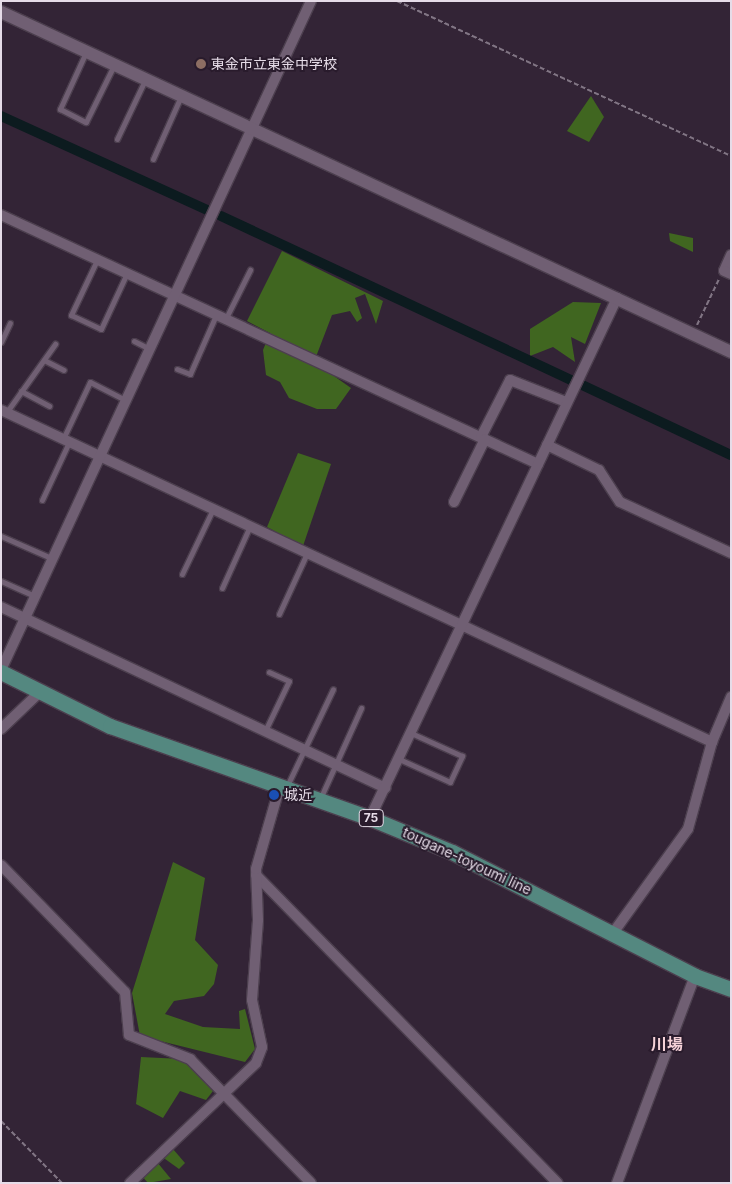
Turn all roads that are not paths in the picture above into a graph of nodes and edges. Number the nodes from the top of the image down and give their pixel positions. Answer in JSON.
{"nodes":[{"id":1,"x":311,"y":1,"type":"edge"},
{"id":2,"x":1,"y":12,"type":"edge"},
{"id":3,"x":86,"y":52,"type":"junction"},
{"id":4,"x":114,"y":65,"type":"junction"},
{"id":5,"x":146,"y":79,"type":"junction"},
{"id":6,"x":181,"y":96,"type":"junction"},
{"id":7,"x":252,"y":129,"type":"junction"},
{"id":8,"x":117,"y":139,"type":"dead end"},
{"id":9,"x":153,"y":159,"type":"dead end"},
{"id":10,"x":1,"y":215,"type":"edge"},
{"id":11,"x":731,"y":255,"type":"edge"},
{"id":12,"x":97,"y":259,"type":"junction"},
{"id":13,"x":250,"y":270,"type":"dead end"},
{"id":14,"x":727,"y":272,"type":"edge"},
{"id":15,"x":127,"y":273,"type":"junction"},
{"id":16,"x":174,"y":293,"type":"junction"},
{"id":17,"x":617,"y":298,"type":"junction"},
{"id":18,"x":221,"y":316,"type":"junction"},
{"id":19,"x":10,"y":323,"type":"dead end"},
{"id":20,"x":134,"y":341,"type":"dead end"},
{"id":21,"x":1,"y":342,"type":"edge"},
{"id":22,"x":55,"y":344,"type":"dead end"},
{"id":23,"x":148,"y":348,"type":"junction"},
{"id":24,"x":731,"y":352,"type":"edge"},
{"id":25,"x":44,"y":360,"type":"junction"},
{"id":26,"x":177,"y":369,"type":"dead end"},
{"id":27,"x":64,"y":370,"type":"dead end"},
{"id":28,"x":21,"y":391,"type":"junction"},
{"id":29,"x":124,"y":399,"type":"junction"},
{"id":30,"x":566,"y":402,"type":"junction"},
{"id":31,"x":50,"y":406,"type":"dead end"},
{"id":32,"x":3,"y":412,"type":"edge"},
{"id":33,"x":483,"y":438,"type":"junction"},
{"id":34,"x":66,"y":441,"type":"junction"},
{"id":35,"x":547,"y":445,"type":"junction"},
{"id":36,"x":98,"y":456,"type":"junction"},
{"id":37,"x":538,"y":464,"type":"junction"},
{"id":38,"x":42,"y":500,"type":"dead end"},
{"id":39,"x":454,"y":502,"type":"dead end"},
{"id":40,"x":214,"y":509,"type":"junction"},
{"id":41,"x":250,"y":526,"type":"junction"},
{"id":42,"x":1,"y":536,"type":"edge"},
{"id":43,"x":307,"y":553,"type":"junction"},
{"id":44,"x":731,"y":553,"type":"edge"},
{"id":45,"x":51,"y":558,"type":"junction"},
{"id":46,"x":182,"y":574,"type":"dead end"},
{"id":47,"x":1,"y":581,"type":"edge"},
{"id":48,"x":222,"y":588,"type":"dead end"},
{"id":49,"x":34,"y":596,"type":"junction"},
{"id":50,"x":1,"y":607,"type":"edge"},
{"id":51,"x":279,"y":614,"type":"dead end"},
{"id":52,"x":24,"y":618,"type":"junction"},
{"id":53,"x":462,"y":625,"type":"junction"},
{"id":54,"x":1,"y":671,"type":"edge"},
{"id":55,"x":269,"y":672,"type":"dead end"},
{"id":56,"x":333,"y":689,"type":"dead end"},
{"id":57,"x":39,"y":693,"type":"junction"},
{"id":58,"x":731,"y":697,"type":"edge"},
{"id":59,"x":361,"y":708,"type":"dead end"},
{"id":60,"x":1,"y":729,"type":"edge"},
{"id":61,"x":265,"y":731,"type":"junction"},
{"id":62,"x":411,"y":733,"type":"junction"},
{"id":63,"x":712,"y":742,"type":"junction"},
{"id":64,"x":305,"y":750,"type":"junction"},
{"id":65,"x":399,"y":759,"type":"junction"},
{"id":66,"x":336,"y":764,"type":"junction"},
{"id":67,"x":283,"y":787,"type":"junction"},
{"id":68,"x":386,"y":788,"type":"junction"},
{"id":69,"x":320,"y":800,"type":"junction"},
{"id":70,"x":370,"y":818,"type":"junction"},
{"id":71,"x":1,"y":865,"type":"edge"},
{"id":72,"x":256,"y":875,"type":"junction"},
{"id":73,"x":613,"y":933,"type":"junction"},
{"id":74,"x":695,"y":976,"type":"junction"},
{"id":75,"x":731,"y":989,"type":"edge"},
{"id":76,"x":223,"y":1092,"type":"junction"},
{"id":77,"x":130,"y":1183,"type":"edge"},
{"id":78,"x":311,"y":1183,"type":"edge"},
{"id":79,"x":558,"y":1183,"type":"edge"},
{"id":80,"x":617,"y":1183,"type":"edge"}],
"edges":[{"from":1,"to":7,"type":"street"},
{"from":2,"to":3,"type":"street"},
{"from":3,"to":4,"type":"street"},
{"from":3,"to":4,"type":"lane"},
{"from":4,"to":5,"type":"street"},
{"from":5,"to":6,"type":"street"},
{"from":5,"to":8,"type":"lane"},
{"from":6,"to":7,"type":"street"},
{"from":6,"to":9,"type":"lane"},
{"from":7,"to":16,"type":"street"},
{"from":7,"to":17,"type":"street"},
{"from":10,"to":12,"type":"street"},
{"from":11,"to":14,"type":"street"},
{"from":12,"to":15,"type":"street"},
{"from":12,"to":15,"type":"lane"},
{"from":13,"to":18,"type":"lane"},
{"from":15,"to":16,"type":"street"},
{"from":16,"to":18,"type":"street"},
{"from":16,"to":23,"type":"street"},
{"from":17,"to":24,"type":"street"},
{"from":17,"to":30,"type":"street"},
{"from":18,"to":26,"type":"lane"},
{"from":18,"to":33,"type":"street"},
{"from":19,"to":21,"type":"lane"},
{"from":20,"to":23,"type":"lane"},
{"from":22,"to":25,"type":"lane"},
{"from":23,"to":29,"type":"street"},
{"from":25,"to":27,"type":"lane"},
{"from":25,"to":28,"type":"lane"},
{"from":28,"to":31,"type":"lane"},
{"from":28,"to":32,"type":"lane"},
{"from":29,"to":34,"type":"lane"},
{"from":29,"to":36,"type":"street"},
{"from":30,"to":33,"type":"street"},
{"from":30,"to":35,"type":"street"},
{"from":32,"to":34,"type":"street"},
{"from":33,"to":37,"type":"street"},
{"from":33,"to":39,"type":"street"},
{"from":34,"to":36,"type":"street"},
{"from":34,"to":38,"type":"lane"},
{"from":35,"to":37,"type":"street"},
{"from":35,"to":44,"type":"street"},
{"from":36,"to":40,"type":"street"},
{"from":36,"to":45,"type":"street"},
{"from":37,"to":53,"type":"street"},
{"from":40,"to":41,"type":"street"},
{"from":40,"to":46,"type":"lane"},
{"from":41,"to":43,"type":"street"},
{"from":41,"to":48,"type":"lane"},
{"from":42,"to":45,"type":"lane"},
{"from":43,"to":51,"type":"lane"},
{"from":43,"to":53,"type":"street"},
{"from":45,"to":49,"type":"street"},
{"from":47,"to":49,"type":"lane"},
{"from":49,"to":52,"type":"street"},
{"from":50,"to":52,"type":"street"},
{"from":52,"to":54,"type":"street"},
{"from":52,"to":61,"type":"street"},
{"from":53,"to":62,"type":"street"},
{"from":53,"to":63,"type":"street"},
{"from":54,"to":57,"type":"main road","name":"tougane-toyoumi line","number":"75"},
{"from":55,"to":61,"type":"lane"},
{"from":56,"to":64,"type":"lane"},
{"from":57,"to":60,"type":"street"},
{"from":57,"to":67,"type":"main road","name":"tougane-toyoumi line","number":"75"},
{"from":58,"to":63,"type":"street"},
{"from":59,"to":66,"type":"lane"},
{"from":61,"to":64,"type":"street"},
{"from":62,"to":65,"type":"street"},
{"from":62,"to":65,"type":"lane"},
{"from":63,"to":73,"type":"street"},
{"from":64,"to":66,"type":"street"},
{"from":64,"to":67,"type":"lane"},
{"from":65,"to":68,"type":"street"},
{"from":66,"to":68,"type":"street"},
{"from":66,"to":69,"type":"lane"},
{"from":67,"to":69,"type":"main road","name":"tougane-toyoumi line","number":"75"},
{"from":67,"to":72,"type":"street"},
{"from":68,"to":70,"type":"street"},
{"from":69,"to":70,"type":"main road","name":"tougane-toyoumi line","number":"75"},
{"from":70,"to":73,"type":"main road","name":"tougane-toyoumi line","number":"75"},
{"from":71,"to":76,"type":"street"},
{"from":72,"to":76,"type":"street"},
{"from":72,"to":79,"type":"street"},
{"from":73,"to":74,"type":"main road","name":"tougane-toyoumi line","number":"75"},
{"from":74,"to":75,"type":"main road","name":"tougane-toyoumi line","number":"75"},
{"from":74,"to":80,"type":"street"},
{"from":76,"to":77,"type":"street"},
{"from":76,"to":78,"type":"street"}]}
